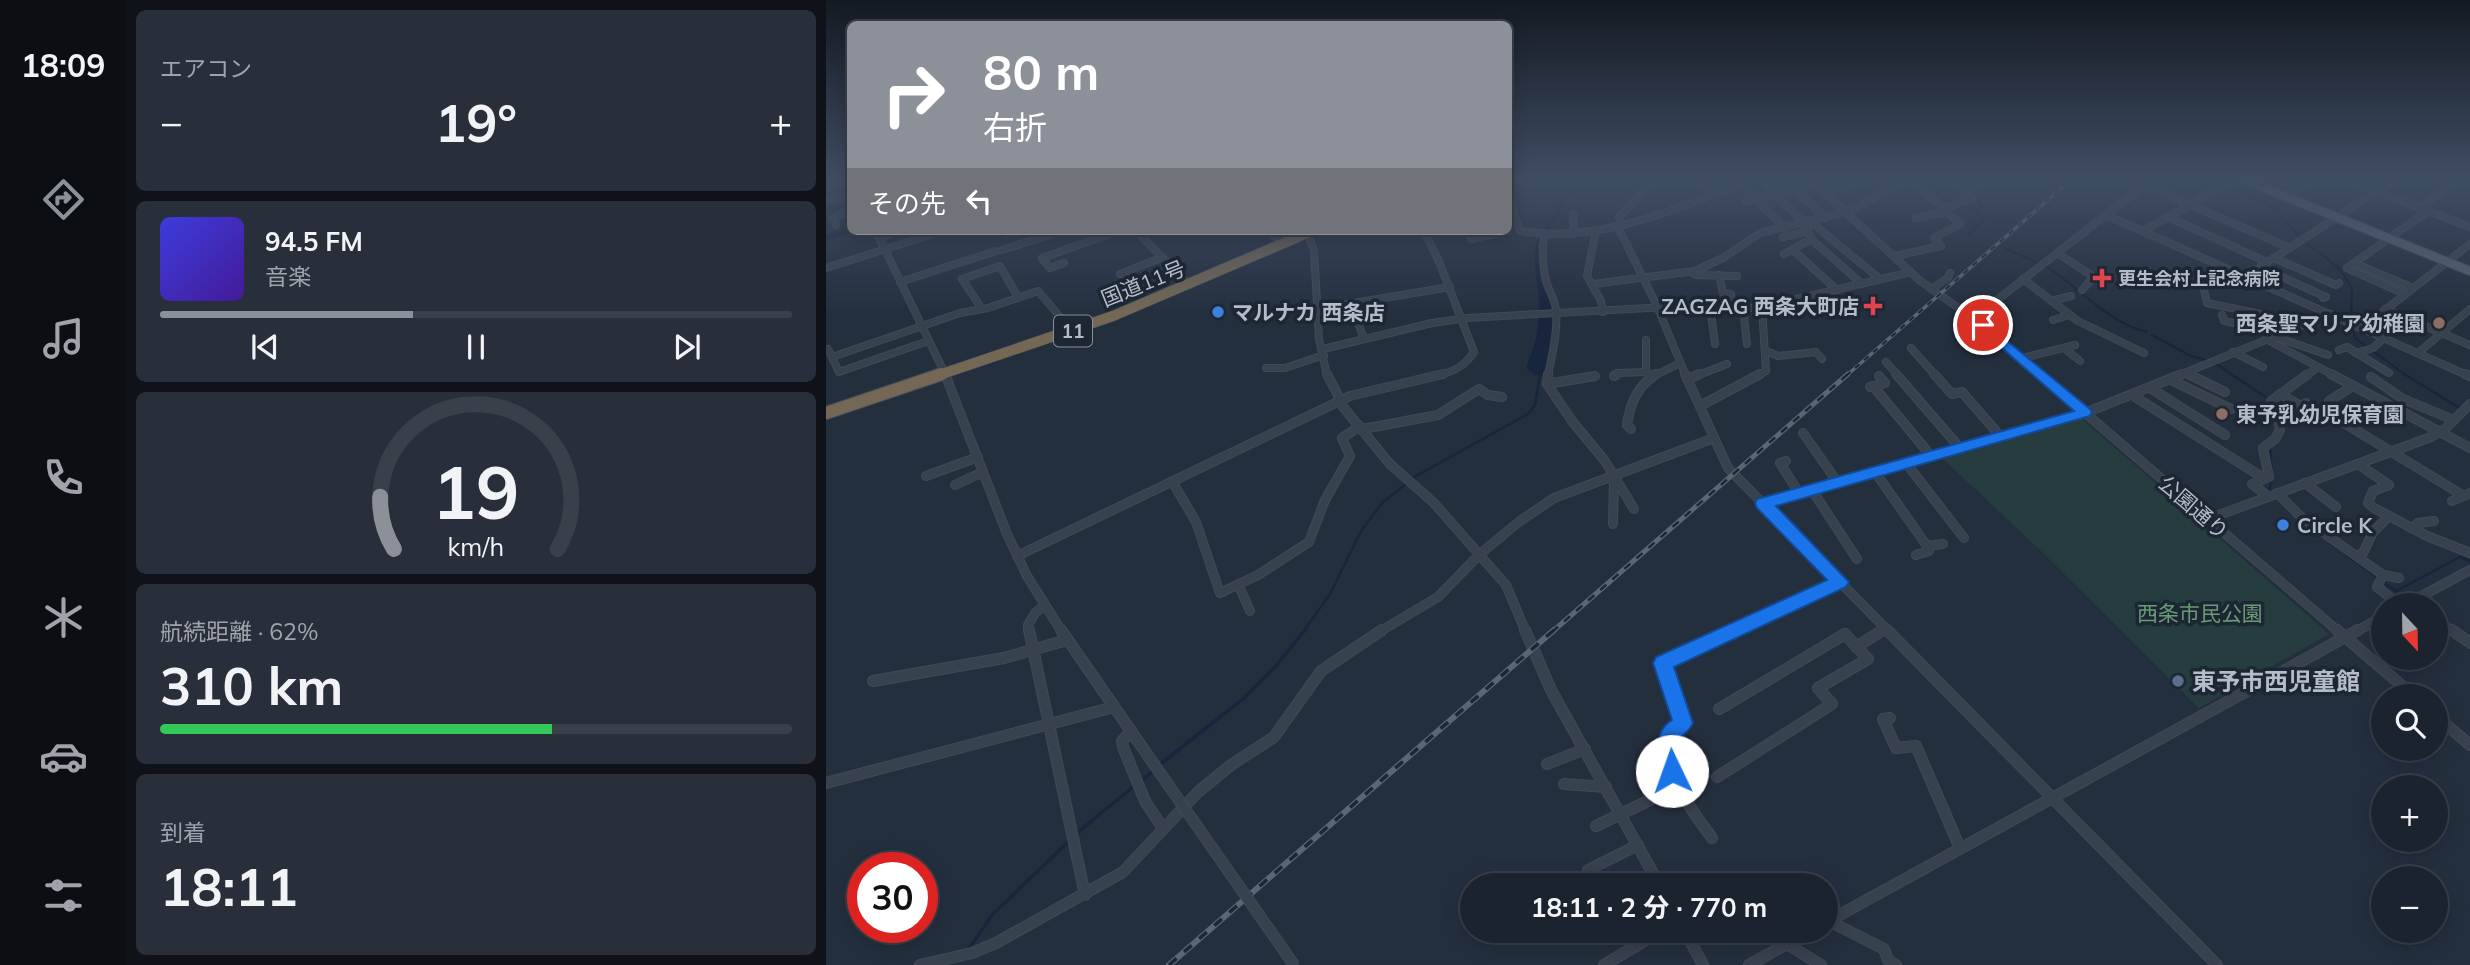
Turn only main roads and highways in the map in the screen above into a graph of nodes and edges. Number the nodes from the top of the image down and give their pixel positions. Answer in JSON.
{"nodes":[{"id":1,"x":2354,"y":224,"type":"edge"},
{"id":2,"x":1303,"y":235,"type":"edge"},
{"id":3,"x":2470,"y":271,"type":"edge"},
{"id":4,"x":826,"y":414,"type":"edge"}],
"edges":[{"from":1,"to":3,"type":"main road"},
{"from":2,"to":4,"type":"highway","name":"国道11号","number":"11"}]}
